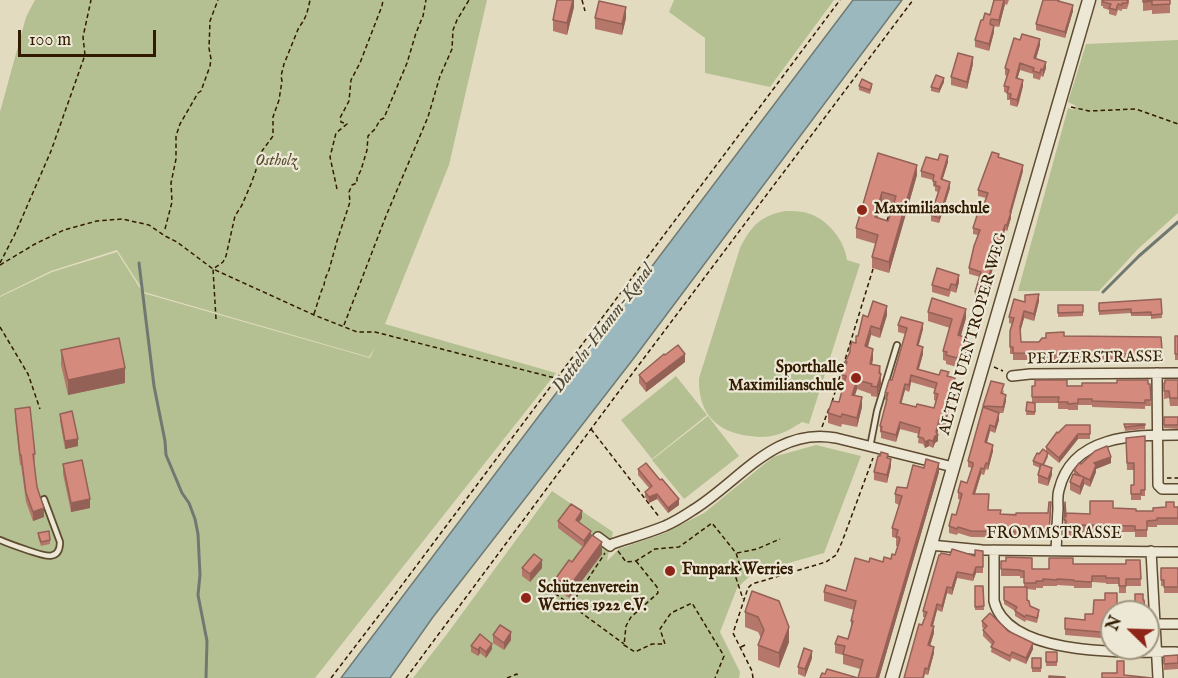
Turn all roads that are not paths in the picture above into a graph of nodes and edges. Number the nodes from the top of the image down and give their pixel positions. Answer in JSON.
{"nodes":[{"id":1,"x":1089,"y":0,"type":"edge"},
{"id":2,"x":897,"y":345,"type":"dead end"},
{"id":3,"x":1178,"y":373,"type":"edge"},
{"id":4,"x":1157,"y":374,"type":"junction"},
{"id":5,"x":1012,"y":376,"type":"road end"},
{"id":6,"x":1157,"y":435,"type":"junction"},
{"id":7,"x":1178,"y":435,"type":"edge"},
{"id":8,"x":873,"y":448,"type":"junction"},
{"id":9,"x":953,"y":467,"type":"junction"},
{"id":10,"x":1178,"y":489,"type":"edge"},
{"id":11,"x":44,"y":499,"type":"edge"},
{"id":12,"x":598,"y":537,"type":"edge"},
{"id":13,"x":0,"y":540,"type":"edge"},
{"id":14,"x":930,"y":545,"type":"junction"},
{"id":15,"x":994,"y":550,"type":"junction"},
{"id":16,"x":1056,"y":550,"type":"junction"},
{"id":17,"x":1151,"y":551,"type":"junction"},
{"id":18,"x":1178,"y":552,"type":"edge"},
{"id":19,"x":1154,"y":600,"type":"edge"},
{"id":20,"x":1160,"y":624,"type":"edge"},
{"id":21,"x":1178,"y":624,"type":"edge"},
{"id":22,"x":1100,"y":650,"type":"edge"},
{"id":23,"x":1160,"y":652,"type":"edge"},
{"id":24,"x":1176,"y":652,"type":"dead end"},
{"id":25,"x":1157,"y":660,"type":"edge"},
{"id":26,"x":892,"y":678,"type":"edge"},
{"id":27,"x":1158,"y":678,"type":"edge"}],
"edges":[{"from":1,"to":9,"type":"street","name":"ALTER UENTROPER WEG"},
{"from":2,"to":8,"type":"lane"},
{"from":3,"to":4,"type":"street","name":"PELZERSTRASSE"},
{"from":4,"to":5,"type":"street","name":"PELZERSTRASSE"},
{"from":4,"to":6,"type":"street"},
{"from":6,"to":7,"type":"street"},
{"from":6,"to":10,"type":"street"},
{"from":6,"to":16,"type":"street"},
{"from":8,"to":9,"type":"street"},
{"from":8,"to":12,"type":"street"},
{"from":9,"to":14,"type":"street","name":"ALTER UENTROPER WEG"},
{"from":11,"to":13,"type":"lane"},
{"from":14,"to":15,"type":"street","name":"FROMMSTRASSE"},
{"from":14,"to":26,"type":"street","name":"ALTER UENTROPER WEG"},
{"from":15,"to":16,"type":"street","name":"FROMMSTRASSE"},
{"from":15,"to":22,"type":"street"},
{"from":16,"to":17,"type":"street","name":"FROMMSTRASSE"},
{"from":17,"to":18,"type":"street","name":"FROMMSTRASSE"},
{"from":17,"to":19,"type":"street"},
{"from":20,"to":21,"type":"street"},
{"from":23,"to":24,"type":"street"},
{"from":25,"to":27,"type":"street"}]}
